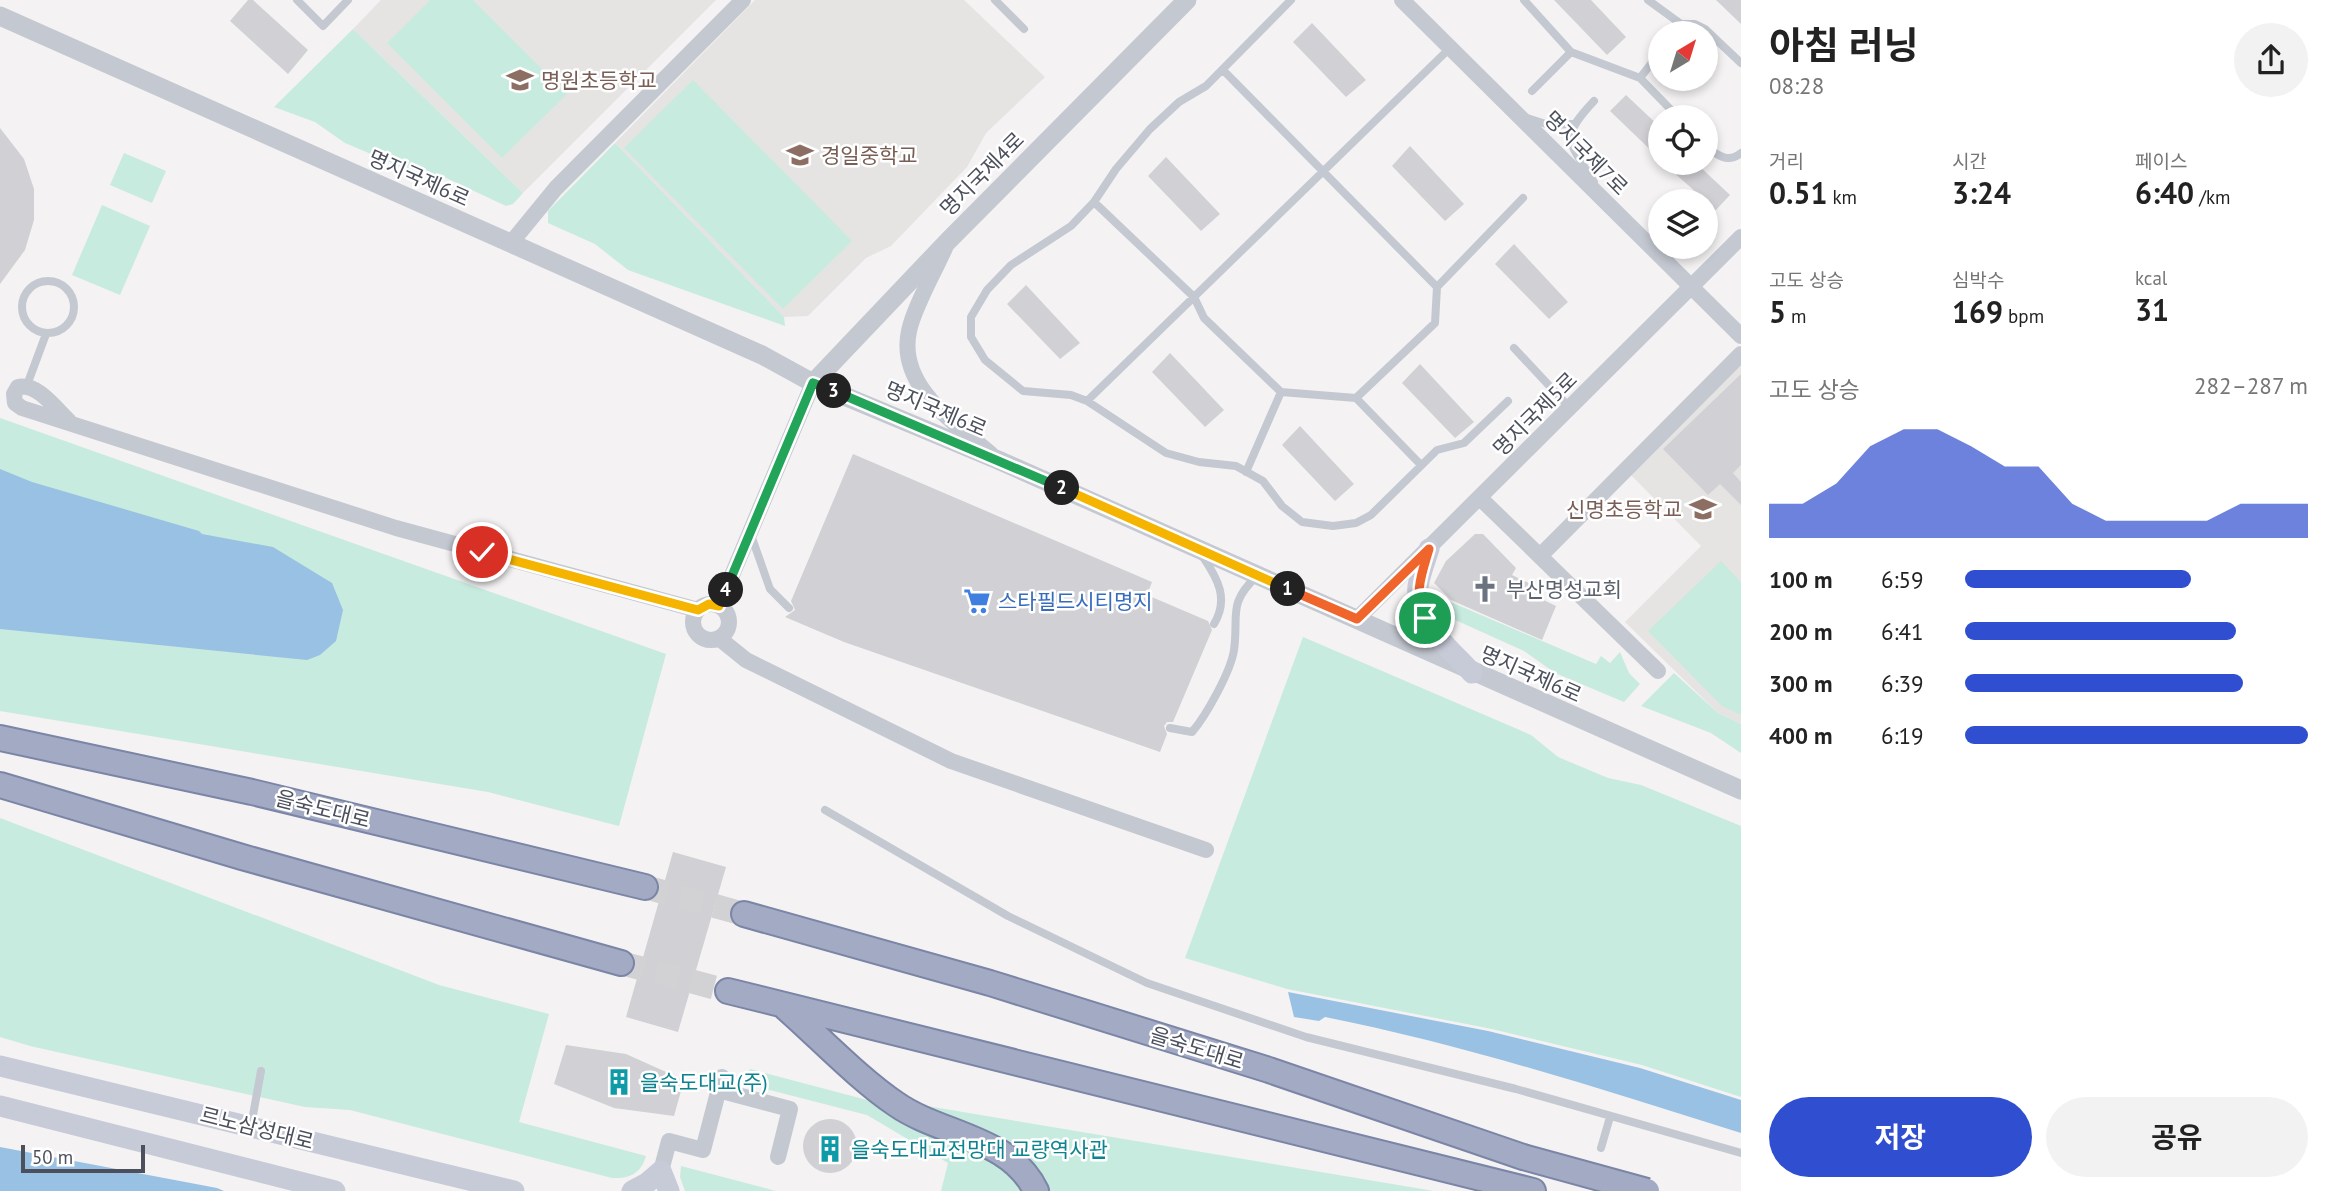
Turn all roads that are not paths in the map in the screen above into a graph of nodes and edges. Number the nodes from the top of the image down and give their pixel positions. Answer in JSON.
{"nodes":[{"id":1,"x":297,"y":0,"type":"edge"},
{"id":2,"x":348,"y":0,"type":"edge"},
{"id":3,"x":743,"y":0,"type":"edge"},
{"id":4,"x":995,"y":0,"type":"edge"},
{"id":5,"x":1186,"y":0,"type":"edge"},
{"id":6,"x":1291,"y":0,"type":"edge"},
{"id":7,"x":1402,"y":0,"type":"edge"},
{"id":8,"x":1524,"y":0,"type":"edge"},
{"id":9,"x":1648,"y":0,"type":"edge"},
{"id":10,"x":0,"y":16,"type":"edge"},
{"id":11,"x":1677,"y":21,"type":"edge"},
{"id":12,"x":1024,"y":29,"type":"dead end"},
{"id":13,"x":1718,"y":41,"type":"edge"},
{"id":14,"x":1450,"y":48,"type":"junction"},
{"id":15,"x":1571,"y":52,"type":"junction"},
{"id":16,"x":1741,"y":63,"type":"edge"},
{"id":17,"x":1648,"y":68,"type":"edge"},
{"id":18,"x":1223,"y":71,"type":"junction"},
{"id":19,"x":1640,"y":78,"type":"junction"},
{"id":20,"x":1532,"y":91,"type":"dead end"},
{"id":21,"x":1594,"y":101,"type":"dead end"},
{"id":22,"x":1666,"y":105,"type":"edge"},
{"id":23,"x":1512,"y":110,"type":"junction"},
{"id":24,"x":1572,"y":124,"type":"junction"},
{"id":25,"x":1741,"y":153,"type":"edge"},
{"id":26,"x":1718,"y":154,"type":"edge"},
{"id":27,"x":1323,"y":174,"type":"junction"},
{"id":28,"x":1523,"y":198,"type":"dead end"},
{"id":29,"x":1094,"y":202,"type":"junction"},
{"id":30,"x":1609,"y":205,"type":"junction"},
{"id":31,"x":1741,"y":237,"type":"edge"},
{"id":32,"x":948,"y":241,"type":"junction"},
{"id":33,"x":511,"y":243,"type":"junction"},
{"id":34,"x":1437,"y":287,"type":"junction"},
{"id":35,"x":1692,"y":287,"type":"junction"},
{"id":36,"x":1194,"y":297,"type":"junction"},
{"id":37,"x":46,"y":334,"type":"junction"},
{"id":38,"x":1741,"y":336,"type":"edge"},
{"id":39,"x":1514,"y":348,"type":"dead end"},
{"id":40,"x":1741,"y":354,"type":"edge"},
{"id":41,"x":813,"y":383,"type":"junction"},
{"id":42,"x":27,"y":385,"type":"joint"},
{"id":43,"x":1281,"y":392,"type":"junction"},
{"id":44,"x":1356,"y":398,"type":"junction"},
{"id":45,"x":1087,"y":401,"type":"junction"},
{"id":46,"x":1508,"y":401,"type":"dead end"},
{"id":47,"x":1570,"y":408,"type":"junction"},
{"id":48,"x":998,"y":460,"type":"junction"},
{"id":49,"x":1421,"y":465,"type":"junction"},
{"id":50,"x":1246,"y":472,"type":"junction"},
{"id":51,"x":1480,"y":498,"type":"junction"},
{"id":52,"x":750,"y":532,"type":"junction"},
{"id":53,"x":1198,"y":548,"type":"junction"},
{"id":54,"x":1429,"y":549,"type":"junction"},
{"id":55,"x":1540,"y":556,"type":"junction"},
{"id":56,"x":1258,"y":575,"type":"junction"},
{"id":57,"x":719,"y":606,"type":"junction"},
{"id":58,"x":789,"y":608,"type":"dead end"},
{"id":59,"x":698,"y":610,"type":"junction"},
{"id":60,"x":1357,"y":619,"type":"junction"},
{"id":61,"x":1214,"y":624,"type":"dead end"},
{"id":62,"x":720,"y":639,"type":"junction"},
{"id":63,"x":1658,"y":671,"type":"dead end"},
{"id":64,"x":1472,"y":673,"type":"junction"},
{"id":65,"x":1170,"y":728,"type":"dead end"},
{"id":66,"x":0,"y":738,"type":"edge"},
{"id":67,"x":0,"y":785,"type":"edge"},
{"id":68,"x":1741,"y":790,"type":"edge"},
{"id":69,"x":825,"y":810,"type":"dead end"},
{"id":70,"x":1206,"y":850,"type":"dead end"},
{"id":71,"x":645,"y":887,"type":"tunnel mouth"},
{"id":72,"x":744,"y":914,"type":"tunnel mouth"},
{"id":73,"x":621,"y":963,"type":"tunnel mouth"},
{"id":74,"x":728,"y":991,"type":"tunnel mouth"},
{"id":75,"x":782,"y":1005,"type":"junction"},
{"id":76,"x":0,"y":1066,"type":"edge"},
{"id":77,"x":261,"y":1070,"type":"dead end"},
{"id":78,"x":0,"y":1106,"type":"edge"},
{"id":79,"x":1610,"y":1117,"type":"junction"},
{"id":80,"x":251,"y":1127,"type":"junction"},
{"id":81,"x":1601,"y":1148,"type":"dead end"},
{"id":82,"x":1741,"y":1153,"type":"edge"},
{"id":83,"x":778,"y":1157,"type":"dead end"},
{"id":84,"x":661,"y":1171,"type":"junction"},
{"id":85,"x":1525,"y":1189,"type":"edge"},
{"id":86,"x":335,"y":1191,"type":"edge"},
{"id":87,"x":514,"y":1191,"type":"edge"},
{"id":88,"x":632,"y":1191,"type":"edge"},
{"id":89,"x":669,"y":1191,"type":"edge"},
{"id":90,"x":1036,"y":1191,"type":"edge"},
{"id":91,"x":1647,"y":1191,"type":"edge"}],
"edges":[{"from":1,"to":2,"type":"lane"},
{"from":3,"to":33,"type":"street"},
{"from":4,"to":12,"type":"lane"},
{"from":5,"to":32,"type":"street","name":"명지국제4로"},
{"from":6,"to":18,"type":"lane"},
{"from":7,"to":14,"type":"street","name":"명지국제7로"},
{"from":8,"to":15,"type":"lane"},
{"from":9,"to":11,"type":"lane"},
{"from":10,"to":33,"type":"street","name":"명지국제6로"},
{"from":13,"to":16,"type":"lane"},
{"from":14,"to":23,"type":"street","name":"명지국제7로"},
{"from":14,"to":27,"type":"lane"},
{"from":15,"to":19,"type":"lane"},
{"from":15,"to":20,"type":"lane"},
{"from":17,"to":19,"type":"lane"},
{"from":18,"to":27,"type":"lane"},
{"from":18,"to":29,"type":"lane"},
{"from":19,"to":22,"type":"lane"},
{"from":21,"to":24,"type":"lane"},
{"from":23,"to":24,"type":"lane"},
{"from":23,"to":30,"type":"street","name":"명지국제7로"},
{"from":24,"to":30,"type":"lane"},
{"from":25,"to":26,"type":"lane"},
{"from":27,"to":34,"type":"lane"},
{"from":27,"to":36,"type":"lane"},
{"from":28,"to":34,"type":"lane"},
{"from":29,"to":36,"type":"lane"},
{"from":29,"to":45,"type":"lane"},
{"from":30,"to":35,"type":"street","name":"명지국제7로"},
{"from":31,"to":35,"type":"street","name":"명지국제5로"},
{"from":32,"to":41,"type":"street","name":"명지국제4로"},
{"from":32,"to":48,"type":"street"},
{"from":33,"to":41,"type":"street","name":"명지국제6로"},
{"from":34,"to":44,"type":"lane"},
{"from":35,"to":38,"type":"street","name":"명지국제7로"},
{"from":35,"to":47,"type":"street","name":"명지국제5로"},
{"from":36,"to":43,"type":"lane"},
{"from":36,"to":45,"type":"lane"},
{"from":37,"to":37,"type":"lane"},
{"from":37,"to":42,"type":"lane"},
{"from":39,"to":47,"type":"lane"},
{"from":40,"to":55,"type":"street"},
{"from":41,"to":48,"type":"street","name":"명지국제6로"},
{"from":41,"to":52,"type":"street"},
{"from":42,"to":59,"type":"street"},
{"from":43,"to":44,"type":"lane"},
{"from":43,"to":50,"type":"lane"},
{"from":44,"to":49,"type":"lane"},
{"from":45,"to":50,"type":"lane"},
{"from":46,"to":49,"type":"lane"},
{"from":47,"to":51,"type":"street","name":"명지국제5로"},
{"from":48,"to":53,"type":"street","name":"명지국제6로"},
{"from":49,"to":50,"type":"lane"},
{"from":51,"to":54,"type":"street","name":"명지국제5로"},
{"from":51,"to":55,"type":"street"},
{"from":52,"to":57,"type":"street"},
{"from":52,"to":58,"type":"lane"},
{"from":53,"to":56,"type":"street","name":"명지국제6로"},
{"from":53,"to":61,"type":"lane"},
{"from":54,"to":60,"type":"street","name":"명지국제5로"},
{"from":54,"to":64,"type":"main road"},
{"from":55,"to":63,"type":"street"},
{"from":56,"to":60,"type":"street","name":"명지국제6로"},
{"from":56,"to":65,"type":"lane"},
{"from":57,"to":59,"type":"street"},
{"from":57,"to":62,"type":"street"},
{"from":59,"to":62,"type":"street"},
{"from":60,"to":64,"type":"street","name":"명지국제6로"},
{"from":62,"to":70,"type":"street"},
{"from":64,"to":68,"type":"street","name":"명지국제6로"},
{"from":66,"to":71,"type":"highway","name":"을숙도대로"},
{"from":67,"to":73,"type":"highway"},
{"from":69,"to":79,"type":"lane"},
{"from":72,"to":91,"type":"highway","name":"을숙도대로","bridge":true},
{"from":74,"to":75,"type":"highway"},
{"from":75,"to":85,"type":"highway"},
{"from":75,"to":90,"type":"highway"},
{"from":76,"to":80,"type":"main road","name":"르노삼성대로"},
{"from":77,"to":80,"type":"lane"},
{"from":78,"to":86,"type":"main road","name":"르노삼성대로"},
{"from":79,"to":81,"type":"lane"},
{"from":79,"to":82,"type":"lane"},
{"from":80,"to":87,"type":"main road","name":"르노삼성대로"},
{"from":83,"to":84,"type":"street"},
{"from":84,"to":88,"type":"main road"},
{"from":84,"to":89,"type":"main road"}]}
